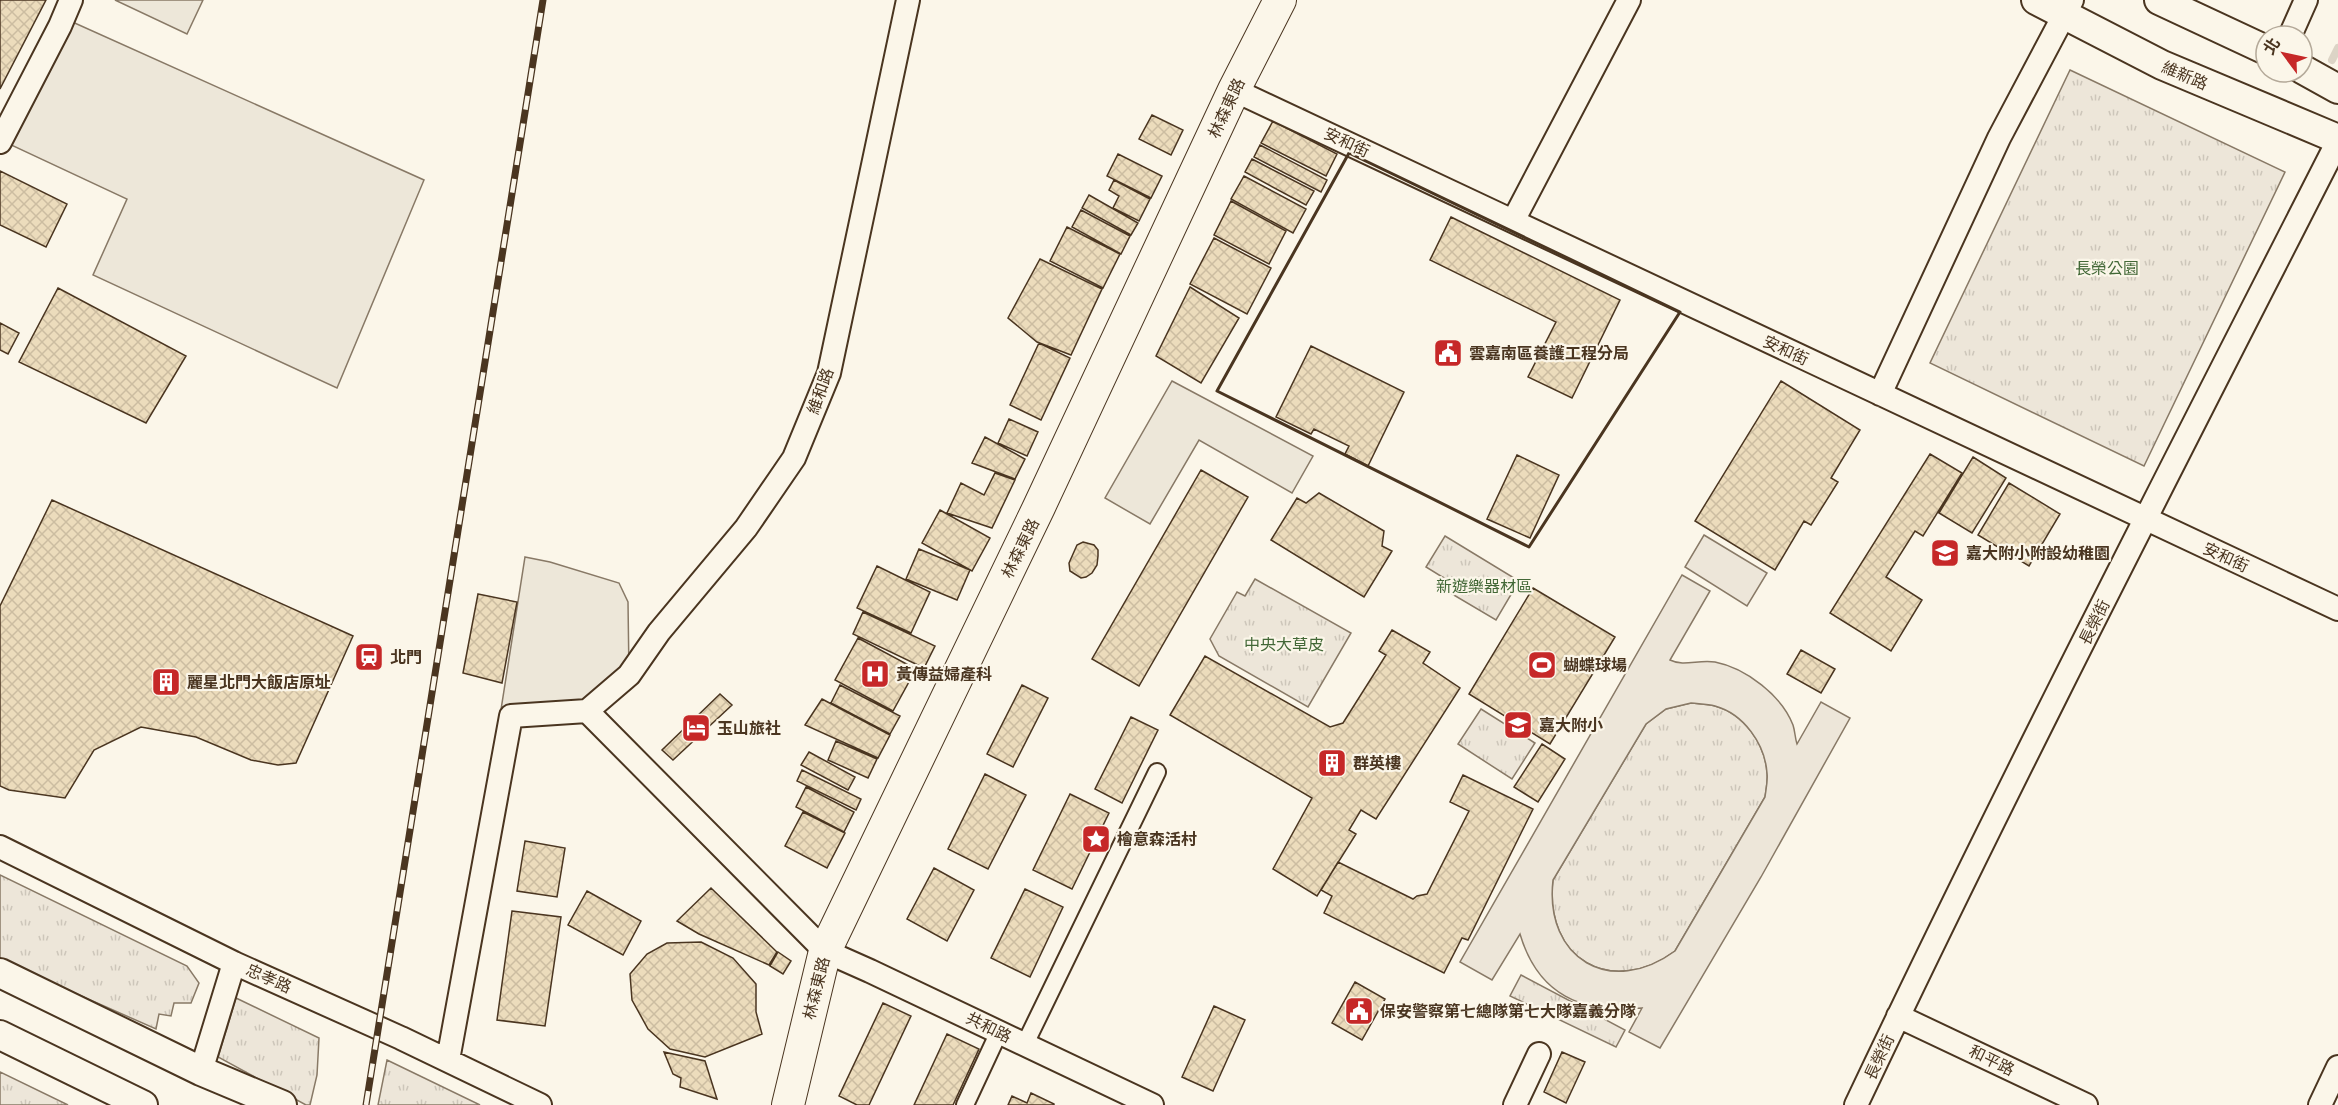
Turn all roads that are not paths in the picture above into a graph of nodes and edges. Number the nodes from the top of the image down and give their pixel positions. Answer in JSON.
{"nodes":[{"id":1,"x":71,"y":0,"type":"edge"},
{"id":2,"x":908,"y":0,"type":"edge"},
{"id":3,"x":1280,"y":0,"type":"edge"},
{"id":4,"x":1629,"y":0,"type":"edge"},
{"id":5,"x":2036,"y":0,"type":"edge"},
{"id":6,"x":2159,"y":0,"type":"edge"},
{"id":7,"x":2306,"y":0,"type":"edge"},
{"id":8,"x":2068,"y":7,"type":"edge"},
{"id":9,"x":2295,"y":24,"type":"edge"},
{"id":10,"x":2254,"y":44,"type":"edge"},
{"id":11,"x":2314,"y":76,"type":"edge"},
{"id":12,"x":2338,"y":89,"type":"edge"},
{"id":13,"x":1234,"y":90,"type":"junction"},
{"id":14,"x":2338,"y":140,"type":"edge"},
{"id":15,"x":0,"y":142,"type":"edge"},
{"id":16,"x":1513,"y":221,"type":"junction"},
{"id":17,"x":1880,"y":394,"type":"junction"},
{"id":18,"x":2146,"y":519,"type":"junction"},
{"id":19,"x":2338,"y":609,"type":"edge"},
{"id":20,"x":587,"y":711,"type":"junction"},
{"id":21,"x":1157,"y":772,"type":"dead end"},
{"id":22,"x":0,"y":847,"type":"edge"},
{"id":23,"x":825,"y":951,"type":"junction"},
{"id":24,"x":234,"y":963,"type":"junction"},
{"id":25,"x":0,"y":973,"type":"edge"},
{"id":26,"x":1898,"y":1016,"type":"junction"},
{"id":27,"x":999,"y":1032,"type":"junction"},
{"id":28,"x":0,"y":1035,"type":"edge"},
{"id":29,"x":1025,"y":1044,"type":"junction"},
{"id":30,"x":1539,"y":1054,"type":"dead end"},
{"id":31,"x":448,"y":1060,"type":"junction"},
{"id":32,"x":2338,"y":1067,"type":"edge"},
{"id":33,"x":201,"y":1071,"type":"junction"},
{"id":34,"x":143,"y":1105,"type":"edge"},
{"id":35,"x":282,"y":1105,"type":"edge"},
{"id":36,"x":540,"y":1105,"type":"edge"},
{"id":37,"x":788,"y":1105,"type":"edge"},
{"id":38,"x":965,"y":1105,"type":"edge"},
{"id":39,"x":1152,"y":1105,"type":"edge"},
{"id":40,"x":1515,"y":1105,"type":"edge"},
{"id":41,"x":1856,"y":1105,"type":"edge"},
{"id":42,"x":2086,"y":1105,"type":"edge"},
{"id":43,"x":2320,"y":1105,"type":"edge"}],
"edges":[{"from":1,"to":15,"type":"street"},
{"from":2,"to":20,"type":"street","name":"維和路"},
{"from":3,"to":13,"type":"main road","name":"林森東路"},
{"from":4,"to":16,"type":"street"},
{"from":5,"to":8,"type":"street","name":"維新路"},
{"from":6,"to":10,"type":"street"},
{"from":7,"to":9,"type":"street"},
{"from":8,"to":14,"type":"street","name":"維新路"},
{"from":8,"to":17,"type":"street"},
{"from":11,"to":12,"type":"street"},
{"from":13,"to":16,"type":"street","name":"安和街"},
{"from":13,"to":23,"type":"main road","name":"林森東路"},
{"from":14,"to":18,"type":"street","name":"長榮街"},
{"from":16,"to":17,"type":"street","name":"安和街"},
{"from":17,"to":18,"type":"street","name":"安和街"},
{"from":18,"to":19,"type":"street","name":"安和街"},
{"from":18,"to":26,"type":"street","name":"長榮街"},
{"from":20,"to":23,"type":"street"},
{"from":20,"to":31,"type":"street"},
{"from":21,"to":29,"type":"street"},
{"from":22,"to":24,"type":"street","name":"忠孝路"},
{"from":23,"to":27,"type":"street","name":"共和路"},
{"from":23,"to":37,"type":"main road","name":"林森東路"},
{"from":24,"to":31,"type":"street","name":"忠孝路"},
{"from":24,"to":33,"type":"street"},
{"from":25,"to":33,"type":"street"},
{"from":26,"to":41,"type":"street","name":"長榮街"},
{"from":26,"to":42,"type":"street","name":"和平路"},
{"from":27,"to":29,"type":"street","name":"共和路"},
{"from":27,"to":38,"type":"street"},
{"from":28,"to":34,"type":"street"},
{"from":29,"to":39,"type":"street","name":"共和路"},
{"from":30,"to":40,"type":"street"},
{"from":31,"to":36,"type":"street","name":"忠孝路"},
{"from":32,"to":43,"type":"street"},
{"from":33,"to":35,"type":"street"}]}
